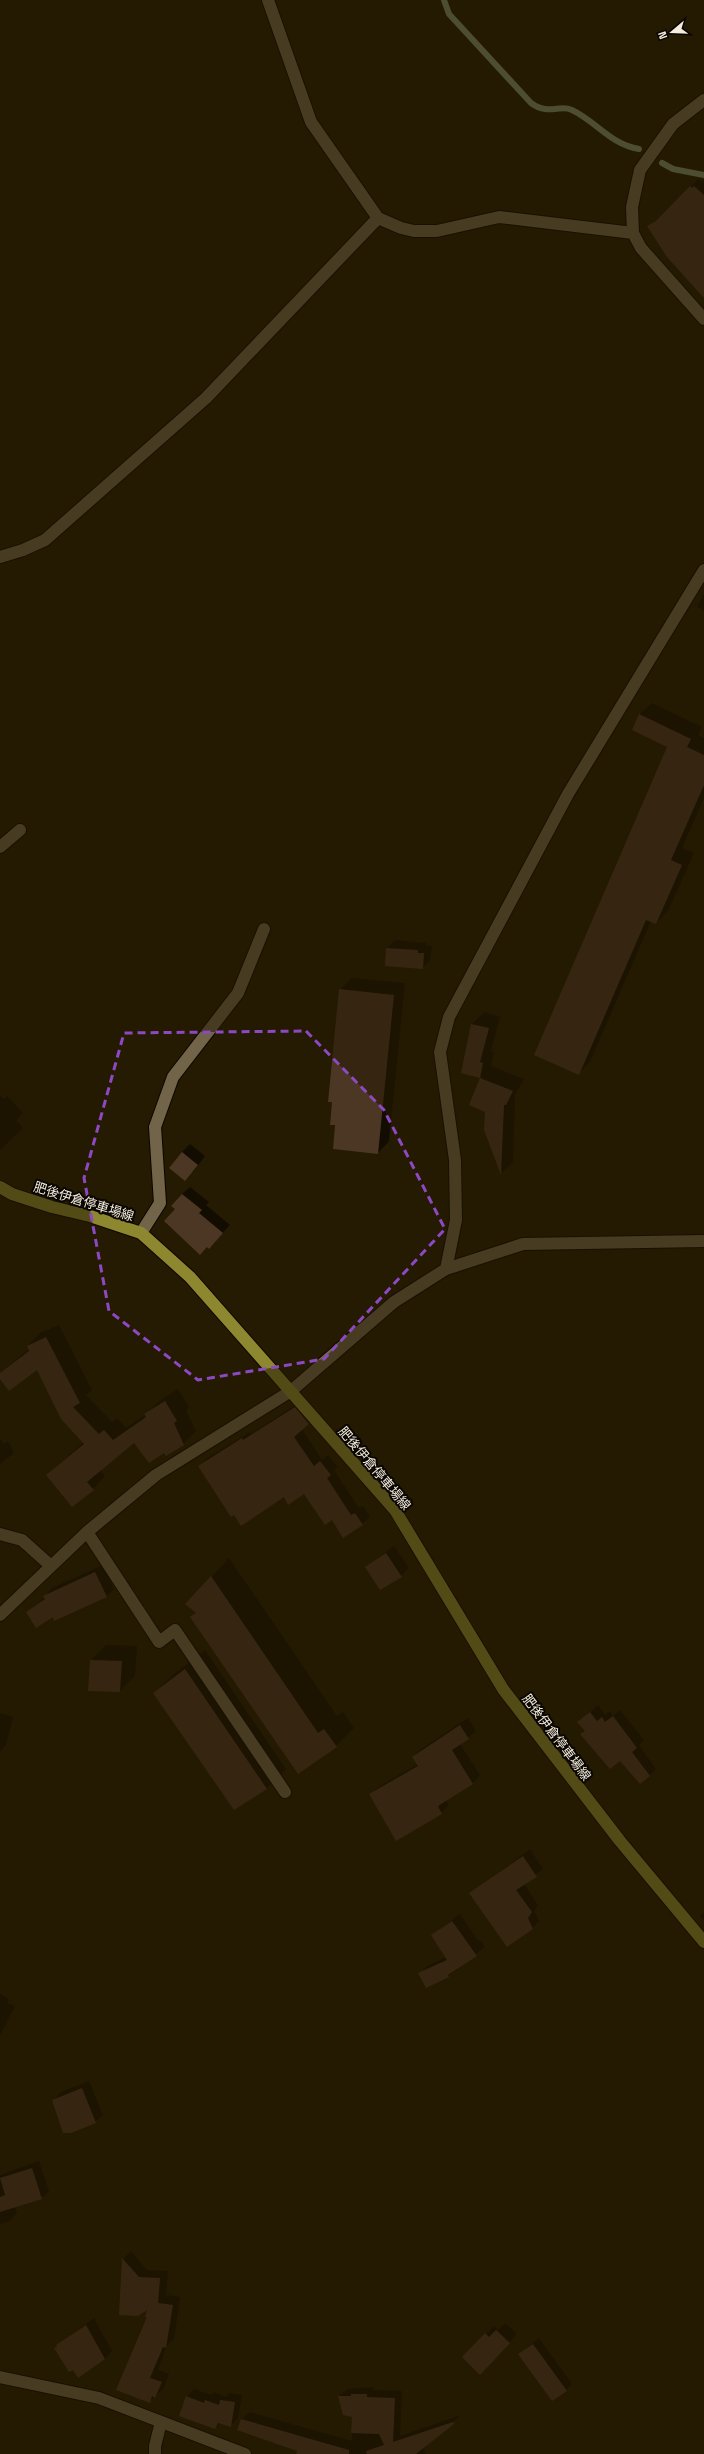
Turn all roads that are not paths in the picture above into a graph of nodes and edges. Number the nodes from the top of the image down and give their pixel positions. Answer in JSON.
{"nodes":[{"id":1,"x":268,"y":0,"type":"edge"},
{"id":2,"x":704,"y":100,"type":"edge"},
{"id":3,"x":378,"y":218,"type":"junction"},
{"id":4,"x":633,"y":233,"type":"junction"},
{"id":5,"x":704,"y":318,"type":"edge"},
{"id":6,"x":0,"y":557,"type":"edge"},
{"id":7,"x":704,"y":570,"type":"edge"},
{"id":8,"x":20,"y":830,"type":"dead end"},
{"id":9,"x":0,"y":847,"type":"edge"},
{"id":10,"x":264,"y":929,"type":"dead end"},
{"id":11,"x":0,"y":1187,"type":"edge"},
{"id":12,"x":141,"y":1233,"type":"junction"},
{"id":13,"x":704,"y":1241,"type":"edge"},
{"id":14,"x":446,"y":1270,"type":"junction"},
{"id":15,"x":291,"y":1391,"type":"junction"},
{"id":16,"x":87,"y":1532,"type":"junction"},
{"id":17,"x":0,"y":1534,"type":"edge"},
{"id":18,"x":51,"y":1566,"type":"junction"},
{"id":19,"x":0,"y":1616,"type":"edge"},
{"id":20,"x":285,"y":1792,"type":"dead end"},
{"id":21,"x":704,"y":1942,"type":"edge"},
{"id":22,"x":0,"y":2377,"type":"edge"},
{"id":23,"x":162,"y":2422,"type":"junction"},
{"id":24,"x":155,"y":2454,"type":"edge"},
{"id":25,"x":245,"y":2454,"type":"edge"}],
"edges":[{"from":1,"to":3,"type":"street"},
{"from":2,"to":4,"type":"street"},
{"from":3,"to":4,"type":"street"},
{"from":3,"to":6,"type":"street"},
{"from":4,"to":5,"type":"street"},
{"from":7,"to":14,"type":"street"},
{"from":8,"to":9,"type":"street"},
{"from":10,"to":12,"type":"street"},
{"from":11,"to":12,"type":"main road","name":"肥後伊倉停車場線"},
{"from":12,"to":15,"type":"main road","name":"肥後伊倉停車場線"},
{"from":13,"to":14,"type":"street"},
{"from":14,"to":15,"type":"street"},
{"from":15,"to":16,"type":"street"},
{"from":15,"to":21,"type":"main road","name":"肥後伊倉停車場線"},
{"from":16,"to":18,"type":"street"},
{"from":16,"to":20,"type":"street"},
{"from":17,"to":18,"type":"street"},
{"from":18,"to":19,"type":"street"},
{"from":22,"to":23,"type":"street"},
{"from":23,"to":24,"type":"street"},
{"from":23,"to":25,"type":"street"}]}
